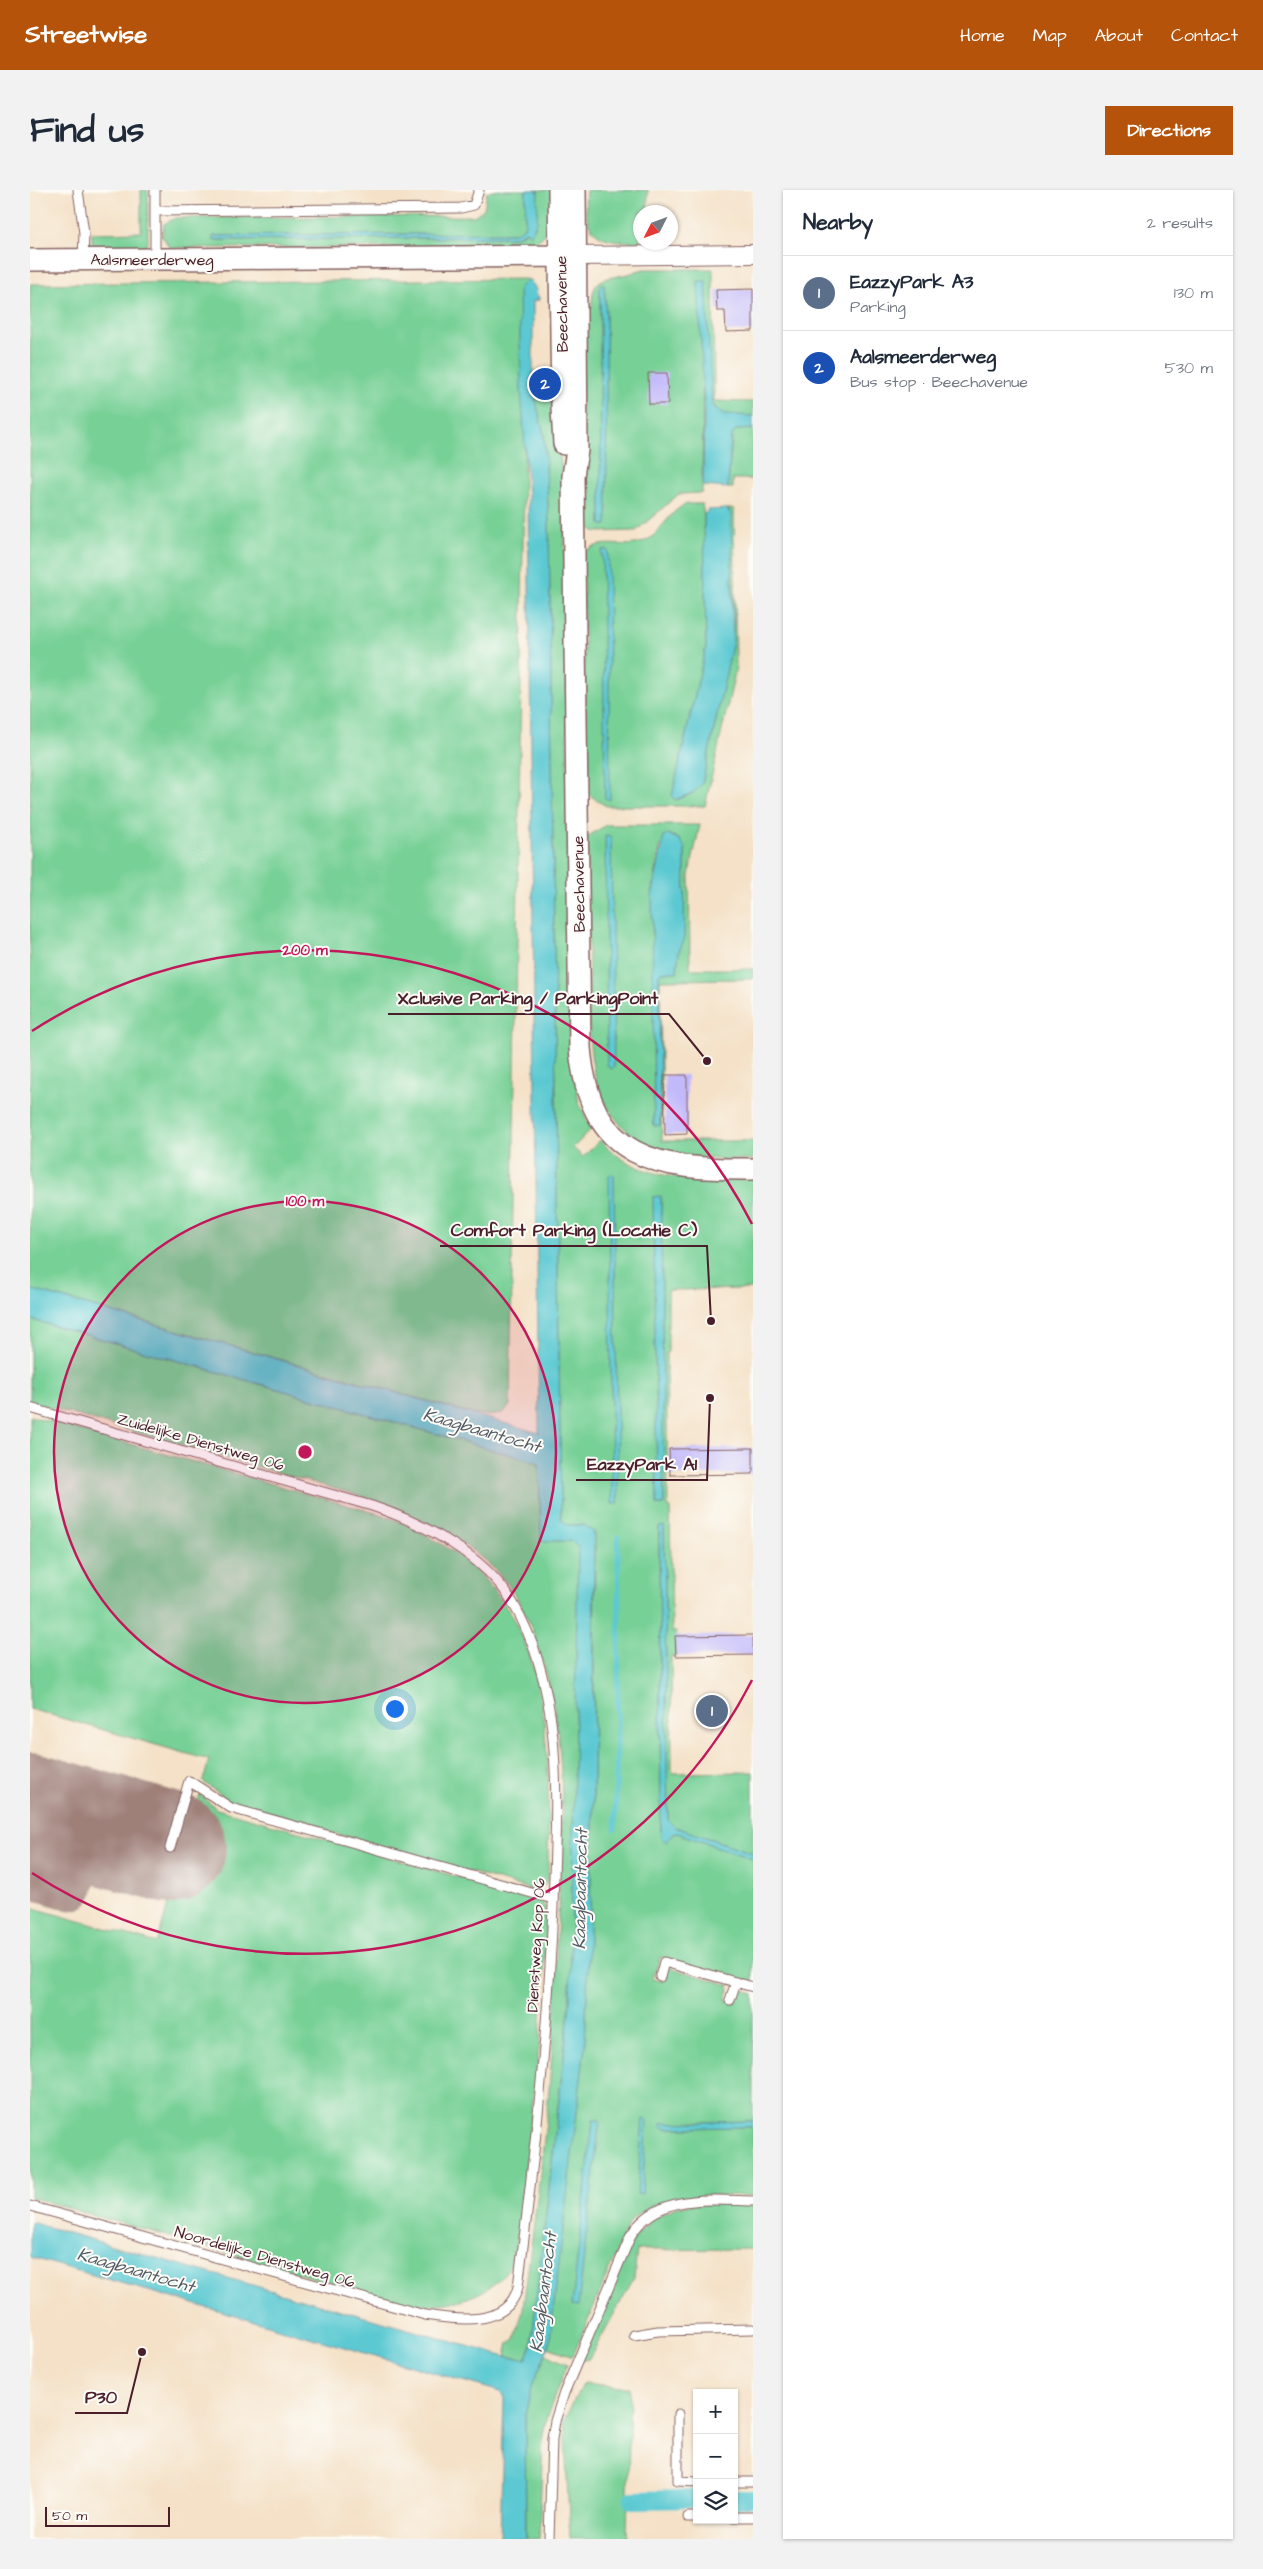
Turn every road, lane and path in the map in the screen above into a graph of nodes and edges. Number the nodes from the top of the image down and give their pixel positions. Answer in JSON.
{"nodes":[{"id":1,"x":78,"y":190,"type":"edge"},
{"id":2,"x":155,"y":190,"type":"edge"},
{"id":3,"x":479,"y":190,"type":"edge"},
{"id":4,"x":560,"y":190,"type":"edge"},
{"id":5,"x":575,"y":190,"type":"edge"},
{"id":6,"x":155,"y":211,"type":"junction"},
{"id":7,"x":753,"y":254,"type":"edge"},
{"id":8,"x":568,"y":256,"type":"junction"},
{"id":9,"x":155,"y":259,"type":"junction"},
{"id":10,"x":30,"y":260,"type":"edge"},
{"id":11,"x":83,"y":260,"type":"junction"},
{"id":12,"x":753,"y":1169,"type":"edge"},
{"id":13,"x":30,"y":1408,"type":"edge"},
{"id":14,"x":492,"y":1577,"type":"joint"},
{"id":15,"x":170,"y":1848,"type":"dead end"},
{"id":16,"x":553,"y":1899,"type":"junction"},
{"id":17,"x":660,"y":1977,"type":"dead end"},
{"id":18,"x":736,"y":1982,"type":"junction"},
{"id":19,"x":753,"y":1987,"type":"edge"},
{"id":20,"x":730,"y":2000,"type":"dead end"},
{"id":21,"x":753,"y":2201,"type":"edge"},
{"id":22,"x":30,"y":2206,"type":"edge"},
{"id":23,"x":493,"y":2315,"type":"joint"},
{"id":24,"x":753,"y":2329,"type":"edge"},
{"id":25,"x":634,"y":2335,"type":"dead end"},
{"id":26,"x":678,"y":2414,"type":"dead end"},
{"id":27,"x":693,"y":2482,"type":"edge"},
{"id":28,"x":738,"y":2482,"type":"edge"},
{"id":29,"x":753,"y":2482,"type":"edge"},
{"id":30,"x":738,"y":2517,"type":"edge"},
{"id":31,"x":753,"y":2517,"type":"edge"},
{"id":32,"x":549,"y":2539,"type":"edge"}],
"edges":[{"from":1,"to":11,"type":"lane"},
{"from":2,"to":6,"type":"lane"},
{"from":3,"to":6,"type":"lane"},
{"from":4,"to":8,"type":"street","name":"Beechavenue"},
{"from":5,"to":8,"type":"street","name":"Beechavenue"},
{"from":6,"to":9,"type":"lane"},
{"from":7,"to":8,"type":"street","name":"Aalsmeerderweg"},
{"from":8,"to":9,"type":"street","name":"Aalsmeerderweg"},
{"from":8,"to":12,"type":"street","name":"Beechavenue"},
{"from":9,"to":11,"type":"street","name":"Aalsmeerderweg"},
{"from":10,"to":11,"type":"street","name":"Aalsmeerderweg"},
{"from":13,"to":14,"type":"lane","name":"Zuidelijke Dienstweg 06"},
{"from":14,"to":16,"type":"lane","name":"Dienstweg Kop 06"},
{"from":15,"to":16,"type":"lane"},
{"from":16,"to":23,"type":"lane","name":"Dienstweg Kop 06"},
{"from":17,"to":18,"type":"lane"},
{"from":18,"to":19,"type":"lane"},
{"from":18,"to":20,"type":"lane"},
{"from":21,"to":32,"type":"lane"},
{"from":22,"to":23,"type":"lane","name":"Noordelijke Dienstweg 06"},
{"from":24,"to":25,"type":"lane"},
{"from":26,"to":27,"type":"lane"},
{"from":28,"to":29,"type":"lane"},
{"from":30,"to":31,"type":"lane"}]}
